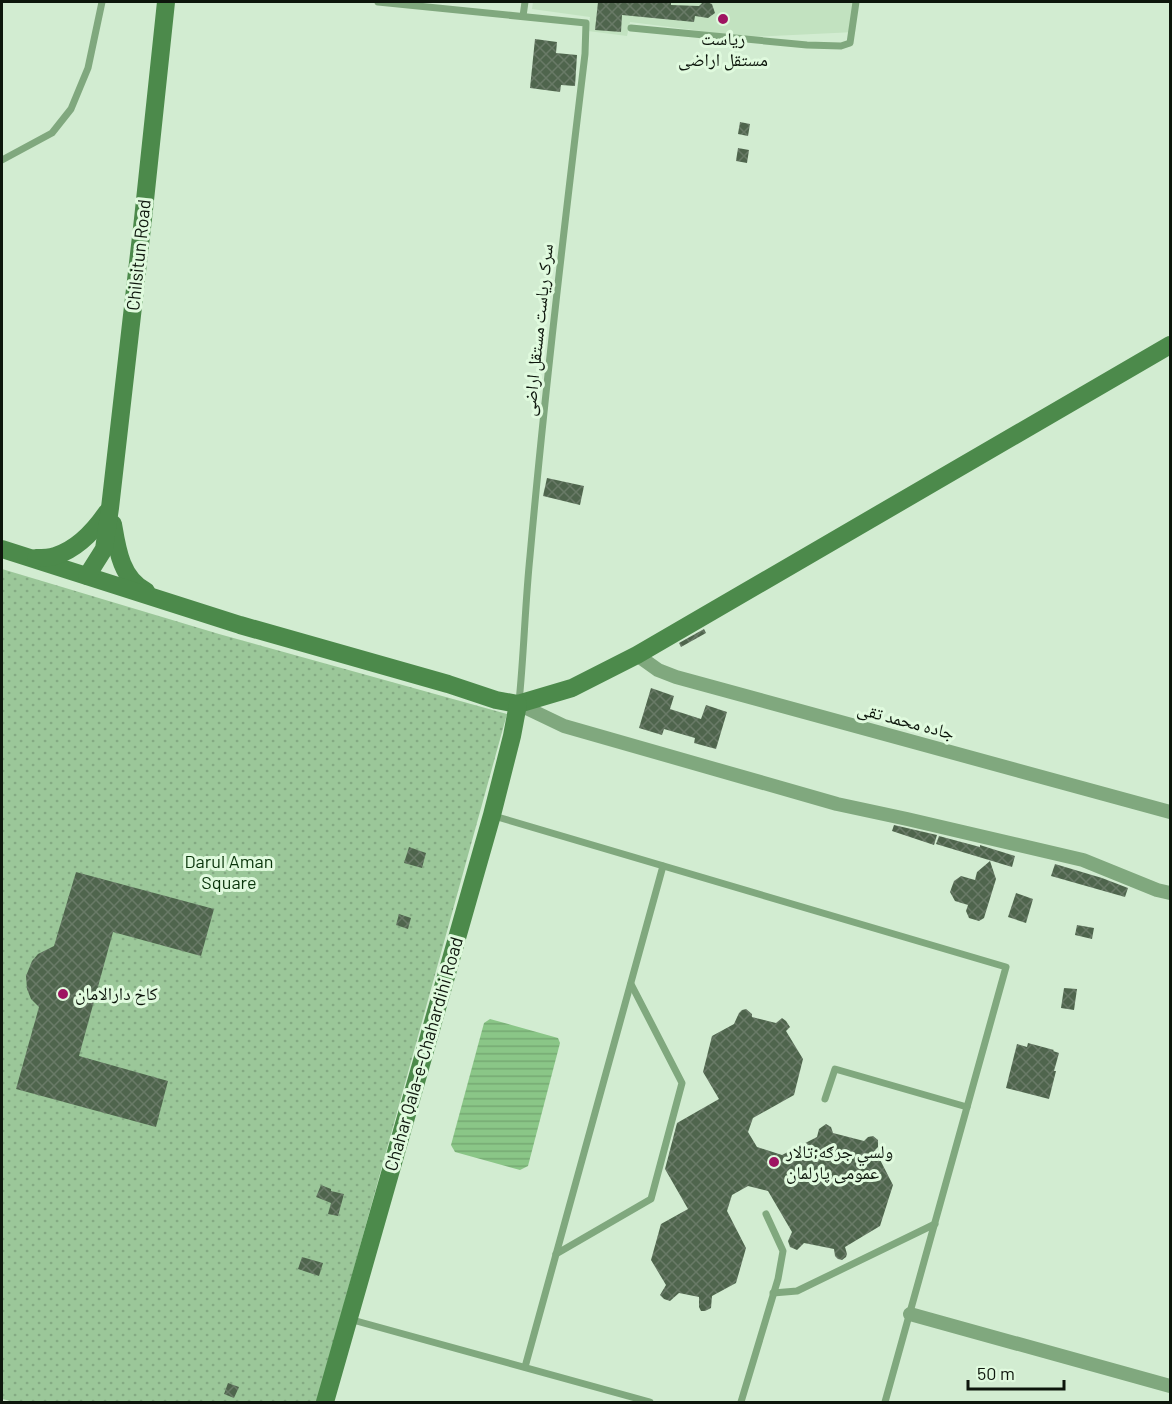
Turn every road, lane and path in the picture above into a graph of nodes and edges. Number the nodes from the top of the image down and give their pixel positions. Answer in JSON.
{"nodes":[{"id":1,"x":102,"y":2,"type":"edge"},
{"id":2,"x":166,"y":2,"type":"edge"},
{"id":3,"x":378,"y":2,"type":"edge"},
{"id":4,"x":525,"y":2,"type":"edge"},
{"id":5,"x":856,"y":2,"type":"edge"},
{"id":6,"x":523,"y":16,"type":"junction"},
{"id":7,"x":631,"y":28,"type":"dead end"},
{"id":8,"x":2,"y":160,"type":"edge"},
{"id":9,"x":1170,"y":345,"type":"edge"},
{"id":10,"x":110,"y":508,"type":"junction"},
{"id":11,"x":2,"y":549,"type":"edge"},
{"id":12,"x":33,"y":559,"type":"junction"},
{"id":13,"x":87,"y":576,"type":"junction"},
{"id":14,"x":167,"y":602,"type":"junction"},
{"id":15,"x":637,"y":655,"type":"junction"},
{"id":16,"x":518,"y":704,"type":"junction"},
{"id":17,"x":1170,"y":812,"type":"edge"},
{"id":18,"x":492,"y":815,"type":"junction"},
{"id":19,"x":663,"y":866,"type":"junction"},
{"id":20,"x":1170,"y":893,"type":"edge"},
{"id":21,"x":631,"y":984,"type":"junction"},
{"id":22,"x":825,"y":1099,"type":"dead end"},
{"id":23,"x":967,"y":1107,"type":"junction"},
{"id":24,"x":766,"y":1214,"type":"dead end"},
{"id":25,"x":935,"y":1224,"type":"junction"},
{"id":26,"x":556,"y":1254,"type":"junction"},
{"id":27,"x":773,"y":1293,"type":"junction"},
{"id":28,"x":910,"y":1314,"type":"junction"},
{"id":29,"x":349,"y":1318,"type":"junction"},
{"id":30,"x":525,"y":1368,"type":"junction"},
{"id":31,"x":1170,"y":1386,"type":"edge"},
{"id":32,"x":325,"y":1402,"type":"edge"},
{"id":33,"x":650,"y":1402,"type":"edge"},
{"id":34,"x":741,"y":1402,"type":"edge"},
{"id":35,"x":885,"y":1402,"type":"edge"}],
"edges":[{"from":1,"to":8,"type":"lane"},
{"from":2,"to":10,"type":"main road","name":"Chilsitun Road"},
{"from":3,"to":6,"type":"lane","name":"سرک ریاست مستقل اراضی"},
{"from":4,"to":6,"type":"lane"},
{"from":5,"to":7,"type":"lane"},
{"from":6,"to":16,"type":"lane","name":"سرک ریاست مستقل اراضی"},
{"from":9,"to":15,"type":"main road"},
{"from":10,"to":12,"type":"main road"},
{"from":10,"to":13,"type":"main road"},
{"from":10,"to":14,"type":"main road"},
{"from":11,"to":12,"type":"main road"},
{"from":12,"to":13,"type":"main road"},
{"from":13,"to":14,"type":"main road"},
{"from":14,"to":16,"type":"main road"},
{"from":15,"to":16,"type":"main road"},
{"from":15,"to":17,"type":"street","name":"جاده محمد تقی"},
{"from":16,"to":18,"type":"main road","name":"Chahar Qala-e-Chahardihi Road"},
{"from":16,"to":20,"type":"street"},
{"from":18,"to":19,"type":"lane"},
{"from":18,"to":29,"type":"main road","name":"Chahar Qala-e-Chahardihi Road"},
{"from":19,"to":21,"type":"lane"},
{"from":19,"to":23,"type":"lane"},
{"from":21,"to":26,"type":"lane"},
{"from":21,"to":26,"type":"lane"},
{"from":22,"to":23,"type":"lane"},
{"from":23,"to":25,"type":"lane"},
{"from":24,"to":27,"type":"lane"},
{"from":25,"to":27,"type":"lane"},
{"from":25,"to":28,"type":"lane"},
{"from":26,"to":30,"type":"lane"},
{"from":27,"to":34,"type":"lane"},
{"from":28,"to":31,"type":"street"},
{"from":28,"to":35,"type":"lane"},
{"from":29,"to":30,"type":"lane"},
{"from":29,"to":32,"type":"main road","name":"Chahar Qala-e-Chahardihi Road"},
{"from":30,"to":33,"type":"lane"}]}
